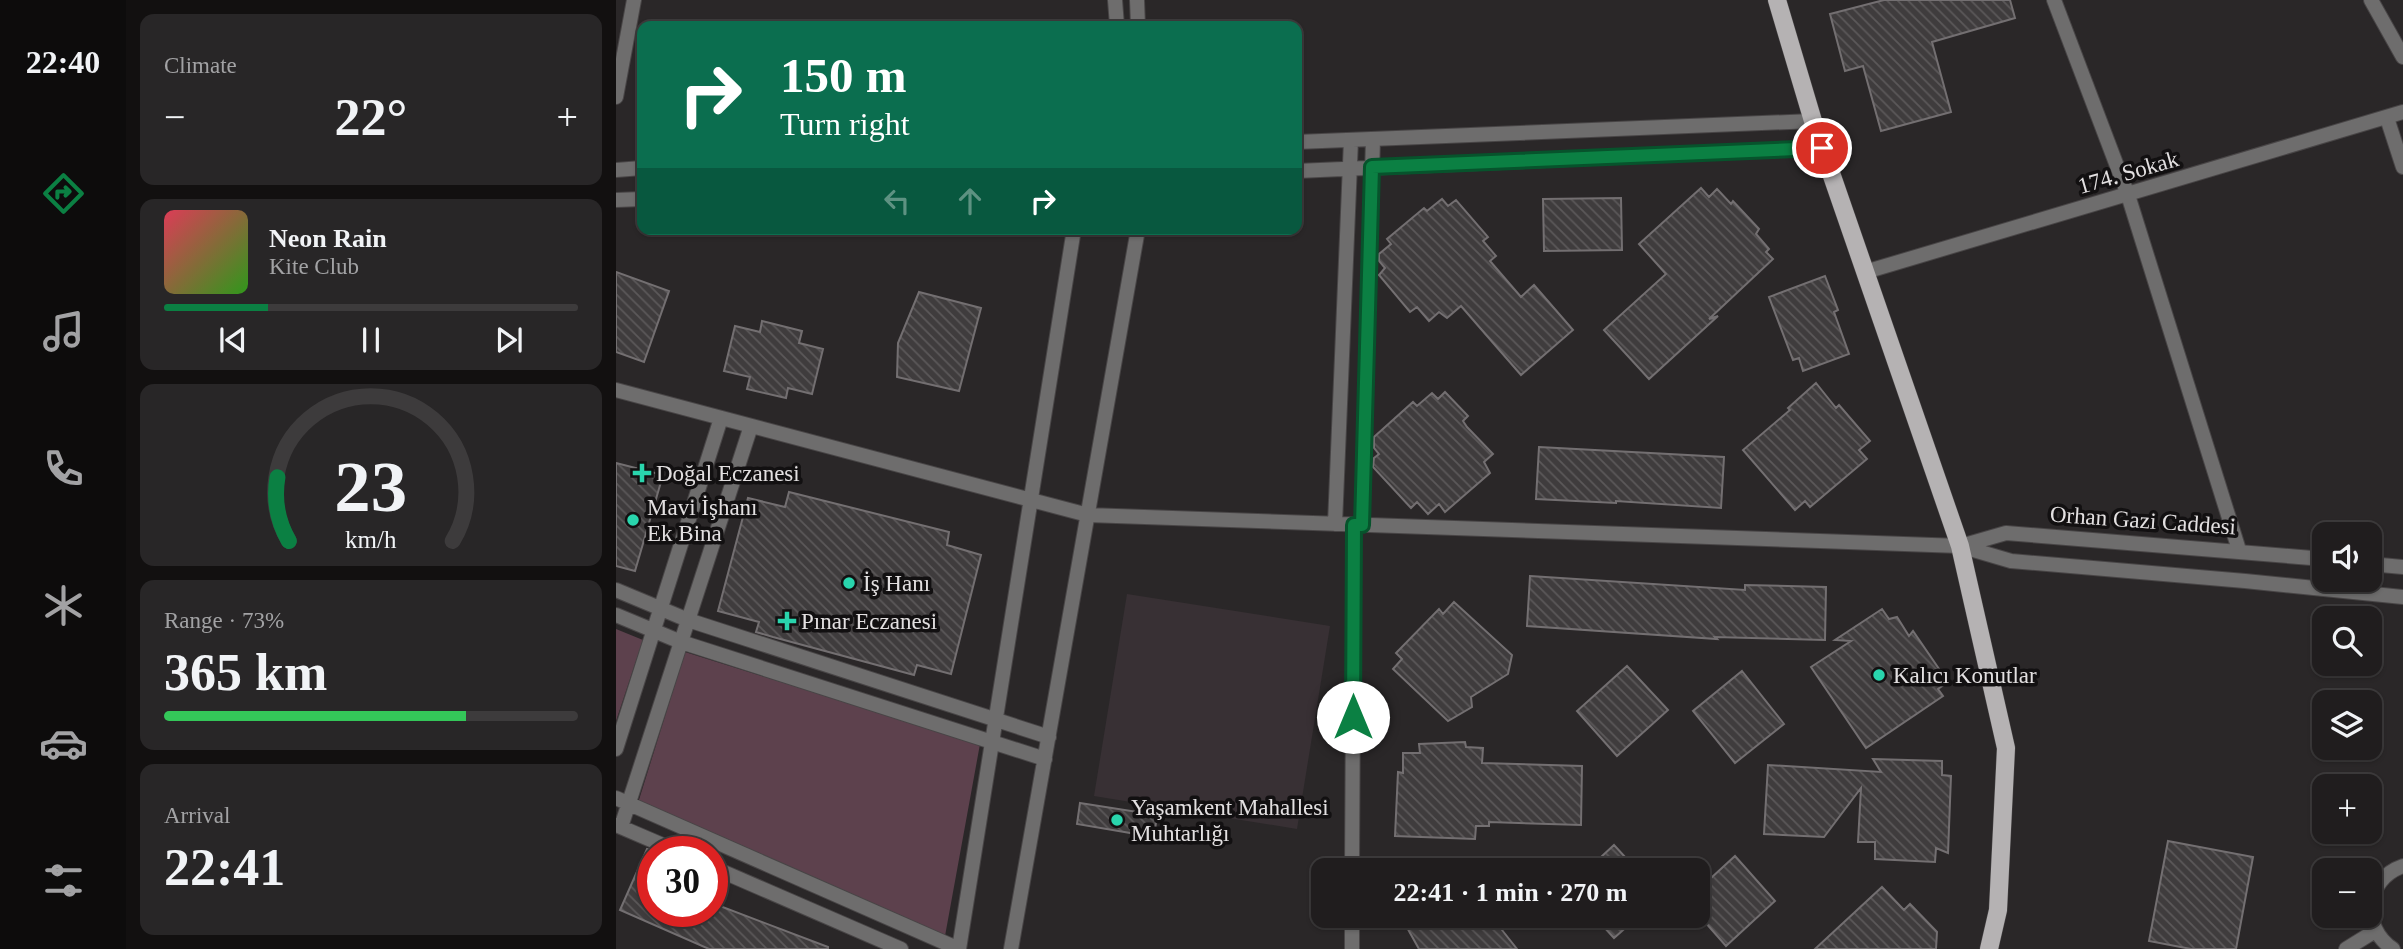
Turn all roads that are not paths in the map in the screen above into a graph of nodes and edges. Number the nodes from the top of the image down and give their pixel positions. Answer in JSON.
{"nodes":[{"id":1,"x":634,"y":0,"type":"edge"},
{"id":2,"x":1115,"y":0,"type":"edge"},
{"id":3,"x":1137,"y":0,"type":"edge"},
{"id":4,"x":1777,"y":0,"type":"edge"},
{"id":5,"x":2054,"y":0,"type":"edge"},
{"id":6,"x":2371,"y":0,"type":"edge"},
{"id":7,"x":1117,"y":21,"type":"edge"},
{"id":8,"x":1138,"y":21,"type":"edge"},
{"id":9,"x":2403,"y":57,"type":"edge"},
{"id":10,"x":616,"y":97,"type":"edge"},
{"id":11,"x":2403,"y":112,"type":"edge"},
{"id":12,"x":2387,"y":118,"type":"junction"},
{"id":13,"x":1813,"y":121,"type":"junction"},
{"id":14,"x":1373,"y":139,"type":"junction"},
{"id":15,"x":1351,"y":140,"type":"junction"},
{"id":16,"x":1302,"y":142,"type":"edge"},
{"id":17,"x":1822,"y":148,"type":"junction"},
{"id":18,"x":1372,"y":167,"type":"junction"},
{"id":19,"x":2403,"y":167,"type":"edge"},
{"id":20,"x":1350,"y":168,"type":"junction"},
{"id":21,"x":637,"y":169,"type":"edge"},
{"id":22,"x":616,"y":170,"type":"edge"},
{"id":23,"x":1302,"y":171,"type":"edge"},
{"id":24,"x":2128,"y":195,"type":"junction"},
{"id":25,"x":637,"y":199,"type":"edge"},
{"id":26,"x":616,"y":200,"type":"edge"},
{"id":27,"x":1073,"y":235,"type":"edge"},
{"id":28,"x":1137,"y":235,"type":"edge"},
{"id":29,"x":1865,"y":272,"type":"junction"},
{"id":30,"x":616,"y":390,"type":"edge"},
{"id":31,"x":721,"y":418,"type":"junction"},
{"id":32,"x":751,"y":426,"type":"junction"},
{"id":33,"x":1031,"y":500,"type":"junction"},
{"id":34,"x":1088,"y":515,"type":"junction"},
{"id":35,"x":1335,"y":524,"type":"junction"},
{"id":36,"x":1358,"y":525,"type":"junction"},
{"id":37,"x":1960,"y":547,"type":"junction"},
{"id":38,"x":2239,"y":550,"type":"junction"},
{"id":39,"x":2312,"y":558,"type":"edge"},
{"id":40,"x":2382,"y":565,"type":"edge"},
{"id":41,"x":2403,"y":567,"type":"edge"},
{"id":42,"x":616,"y":590,"type":"edge"},
{"id":43,"x":2403,"y":597,"type":"edge"},
{"id":44,"x":661,"y":609,"type":"junction"},
{"id":45,"x":616,"y":615,"type":"edge"},
{"id":46,"x":688,"y":620,"type":"junction"},
{"id":47,"x":654,"y":631,"type":"junction"},
{"id":48,"x":681,"y":642,"type":"junction"},
{"id":49,"x":996,"y":718,"type":"junction"},
{"id":50,"x":1049,"y":737,"type":"junction"},
{"id":51,"x":993,"y":741,"type":"junction"},
{"id":52,"x":616,"y":749,"type":"edge"},
{"id":53,"x":1045,"y":759,"type":"junction"},
{"id":54,"x":622,"y":801,"type":"edge"},
{"id":55,"x":619,"y":826,"type":"edge"},
{"id":56,"x":642,"y":836,"type":"edge"},
{"id":57,"x":1352,"y":858,"type":"edge"},
{"id":58,"x":2402,"y":863,"type":"edge"},
{"id":59,"x":728,"y":874,"type":"edge"},
{"id":60,"x":1352,"y":928,"type":"edge"},
{"id":61,"x":2375,"y":931,"type":"junction"},
{"id":62,"x":901,"y":949,"type":"edge"},
{"id":63,"x":959,"y":949,"type":"edge"},
{"id":64,"x":1011,"y":949,"type":"edge"},
{"id":65,"x":1352,"y":949,"type":"edge"},
{"id":66,"x":1989,"y":949,"type":"edge"},
{"id":67,"x":2346,"y":949,"type":"edge"},
{"id":68,"x":2393,"y":949,"type":"edge"}],
"edges":[{"from":1,"to":10,"type":"street"},
{"from":2,"to":7,"type":"street"},
{"from":3,"to":8,"type":"street"},
{"from":4,"to":13,"type":"main road"},
{"from":5,"to":24,"type":"street"},
{"from":6,"to":9,"type":"street"},
{"from":11,"to":12,"type":"street","name":"174. Sokak"},
{"from":12,"to":19,"type":"street"},
{"from":12,"to":24,"type":"street","name":"174. Sokak"},
{"from":13,"to":14,"type":"street"},
{"from":13,"to":17,"type":"main road"},
{"from":14,"to":15,"type":"street"},
{"from":14,"to":18,"type":"street"},
{"from":15,"to":16,"type":"street"},
{"from":15,"to":20,"type":"street"},
{"from":17,"to":18,"type":"street"},
{"from":17,"to":29,"type":"main road"},
{"from":18,"to":20,"type":"street"},
{"from":18,"to":36,"type":"street"},
{"from":20,"to":23,"type":"street"},
{"from":20,"to":35,"type":"street"},
{"from":21,"to":22,"type":"street"},
{"from":24,"to":29,"type":"street","name":"174. Sokak"},
{"from":24,"to":38,"type":"street"},
{"from":25,"to":26,"type":"street"},
{"from":27,"to":33,"type":"street"},
{"from":28,"to":34,"type":"street"},
{"from":29,"to":37,"type":"main road"},
{"from":30,"to":31,"type":"street"},
{"from":31,"to":32,"type":"street"},
{"from":31,"to":44,"type":"street"},
{"from":32,"to":33,"type":"street"},
{"from":32,"to":46,"type":"street"},
{"from":33,"to":34,"type":"street"},
{"from":33,"to":49,"type":"street"},
{"from":34,"to":35,"type":"street"},
{"from":34,"to":50,"type":"street"},
{"from":35,"to":36,"type":"street"},
{"from":36,"to":37,"type":"street"},
{"from":36,"to":57,"type":"street"},
{"from":37,"to":38,"type":"street","name":"Orhan Gazi Caddesi"},
{"from":37,"to":43,"type":"street"},
{"from":37,"to":66,"type":"main road"},
{"from":38,"to":39,"type":"street","name":"Orhan Gazi Caddesi"},
{"from":40,"to":41,"type":"street"},
{"from":42,"to":44,"type":"street"},
{"from":44,"to":46,"type":"street"},
{"from":44,"to":47,"type":"street"},
{"from":45,"to":47,"type":"street"},
{"from":46,"to":48,"type":"street"},
{"from":46,"to":49,"type":"street"},
{"from":47,"to":48,"type":"street"},
{"from":47,"to":52,"type":"street"},
{"from":48,"to":51,"type":"street"},
{"from":48,"to":54,"type":"street"},
{"from":49,"to":50,"type":"street"},
{"from":49,"to":51,"type":"street"},
{"from":50,"to":53,"type":"street"},
{"from":51,"to":53,"type":"street"},
{"from":51,"to":63,"type":"street"},
{"from":53,"to":64,"type":"street"},
{"from":54,"to":55,"type":"street"},
{"from":54,"to":63,"type":"street"},
{"from":55,"to":56,"type":"street"},
{"from":58,"to":61,"type":"street"},
{"from":59,"to":62,"type":"street"},
{"from":60,"to":65,"type":"street"},
{"from":61,"to":67,"type":"street"},
{"from":61,"to":68,"type":"street"}]}
